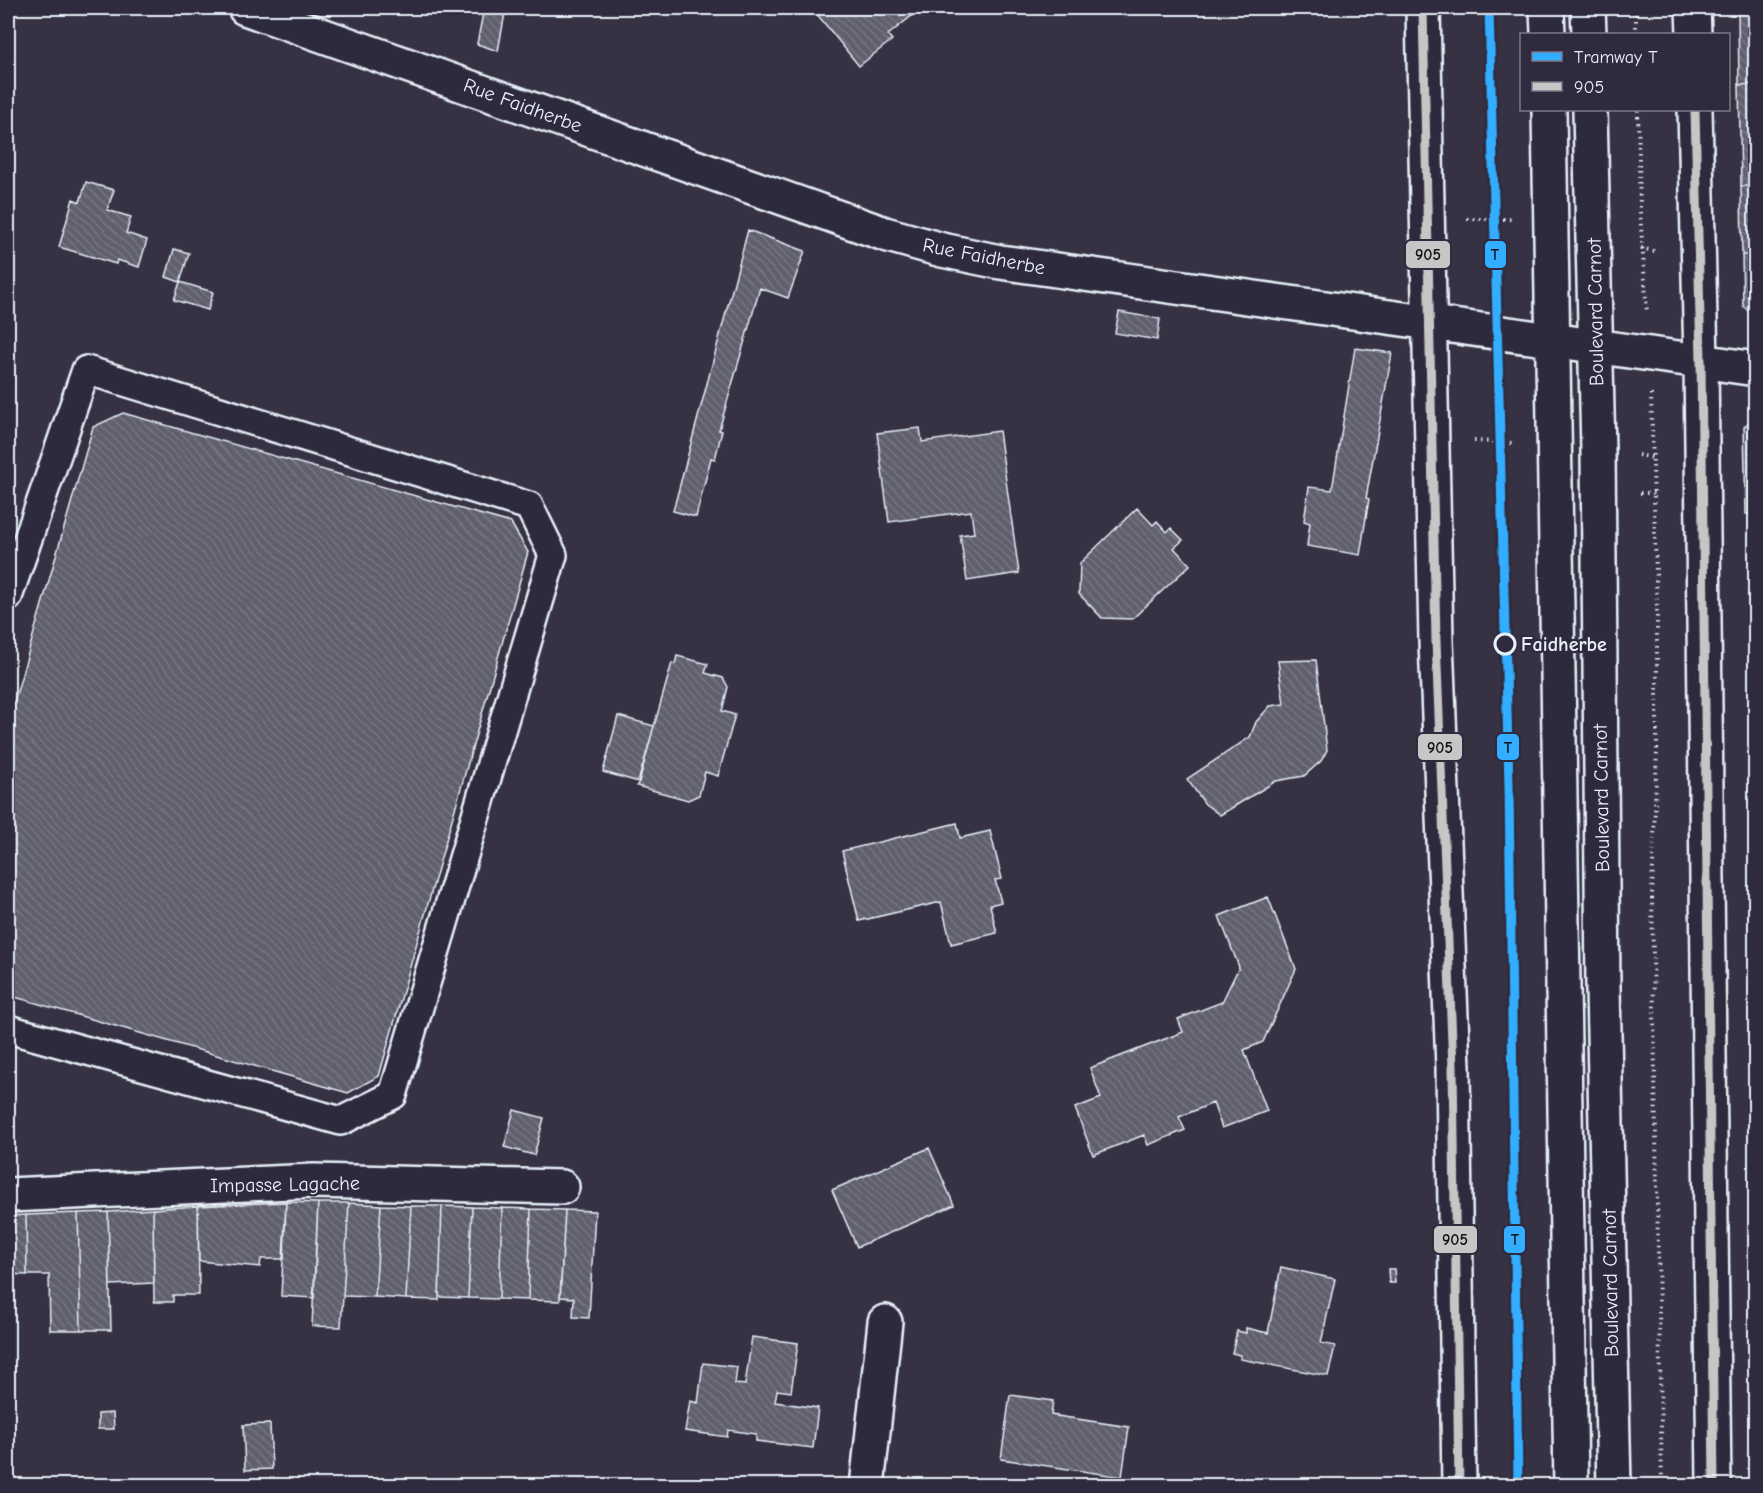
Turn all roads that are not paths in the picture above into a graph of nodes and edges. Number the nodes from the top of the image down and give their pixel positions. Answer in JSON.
{"nodes":[{"id":1,"x":245,"y":8,"type":"edge"},
{"id":2,"x":1423,"y":8,"type":"edge"},
{"id":3,"x":1547,"y":8,"type":"edge"},
{"id":4,"x":1588,"y":8,"type":"edge"},
{"id":5,"x":1693,"y":8,"type":"edge"},
{"id":6,"x":1548,"y":33,"type":"edge"},
{"id":7,"x":1588,"y":33,"type":"edge"},
{"id":8,"x":1694,"y":33,"type":"edge"},
{"id":9,"x":1549,"y":111,"type":"edge"},
{"id":10,"x":1590,"y":111,"type":"edge"},
{"id":11,"x":1695,"y":111,"type":"edge"},
{"id":12,"x":1430,"y":322,"type":"junction"},
{"id":13,"x":1554,"y":340,"type":"junction"},
{"id":14,"x":1596,"y":346,"type":"junction"},
{"id":15,"x":1701,"y":361,"type":"junction"},
{"id":16,"x":1755,"y":369,"type":"edge"},
{"id":17,"x":8,"y":597,"type":"edge"},
{"id":18,"x":8,"y":1029,"type":"edge"},
{"id":19,"x":562,"y":1187,"type":"dead end"},
{"id":20,"x":8,"y":1195,"type":"edge"},
{"id":21,"x":885,"y":1322,"type":"dead end"},
{"id":22,"x":867,"y":1485,"type":"edge"},
{"id":23,"x":1459,"y":1485,"type":"edge"},
{"id":24,"x":1571,"y":1485,"type":"edge"},
{"id":25,"x":1614,"y":1485,"type":"edge"},
{"id":26,"x":1714,"y":1485,"type":"edge"}],
"edges":[{"from":1,"to":12,"type":"street","name":"Rue Faidherbe"},
{"from":2,"to":12,"type":"street"},
{"from":3,"to":6,"type":"street"},
{"from":4,"to":7,"type":"street"},
{"from":5,"to":8,"type":"street"},
{"from":9,"to":13,"type":"street","name":"Boulevard Carnot"},
{"from":10,"to":14,"type":"street","name":"Boulevard Carnot"},
{"from":11,"to":15,"type":"street"},
{"from":12,"to":13,"type":"street","name":"Rue Faidherbe"},
{"from":12,"to":23,"type":"street"},
{"from":13,"to":14,"type":"street","name":"Rue Faidherbe"},
{"from":13,"to":24,"type":"street","name":"Boulevard Carnot"},
{"from":14,"to":15,"type":"street","name":"Rue Faidherbe"},
{"from":14,"to":25,"type":"street","name":"Boulevard Carnot"},
{"from":15,"to":16,"type":"street","name":"Rue Faidherbe"},
{"from":15,"to":26,"type":"street"},
{"from":17,"to":18,"type":"lane"},
{"from":19,"to":20,"type":"street","name":"Impasse Lagache"},
{"from":21,"to":22,"type":"street"}]}
